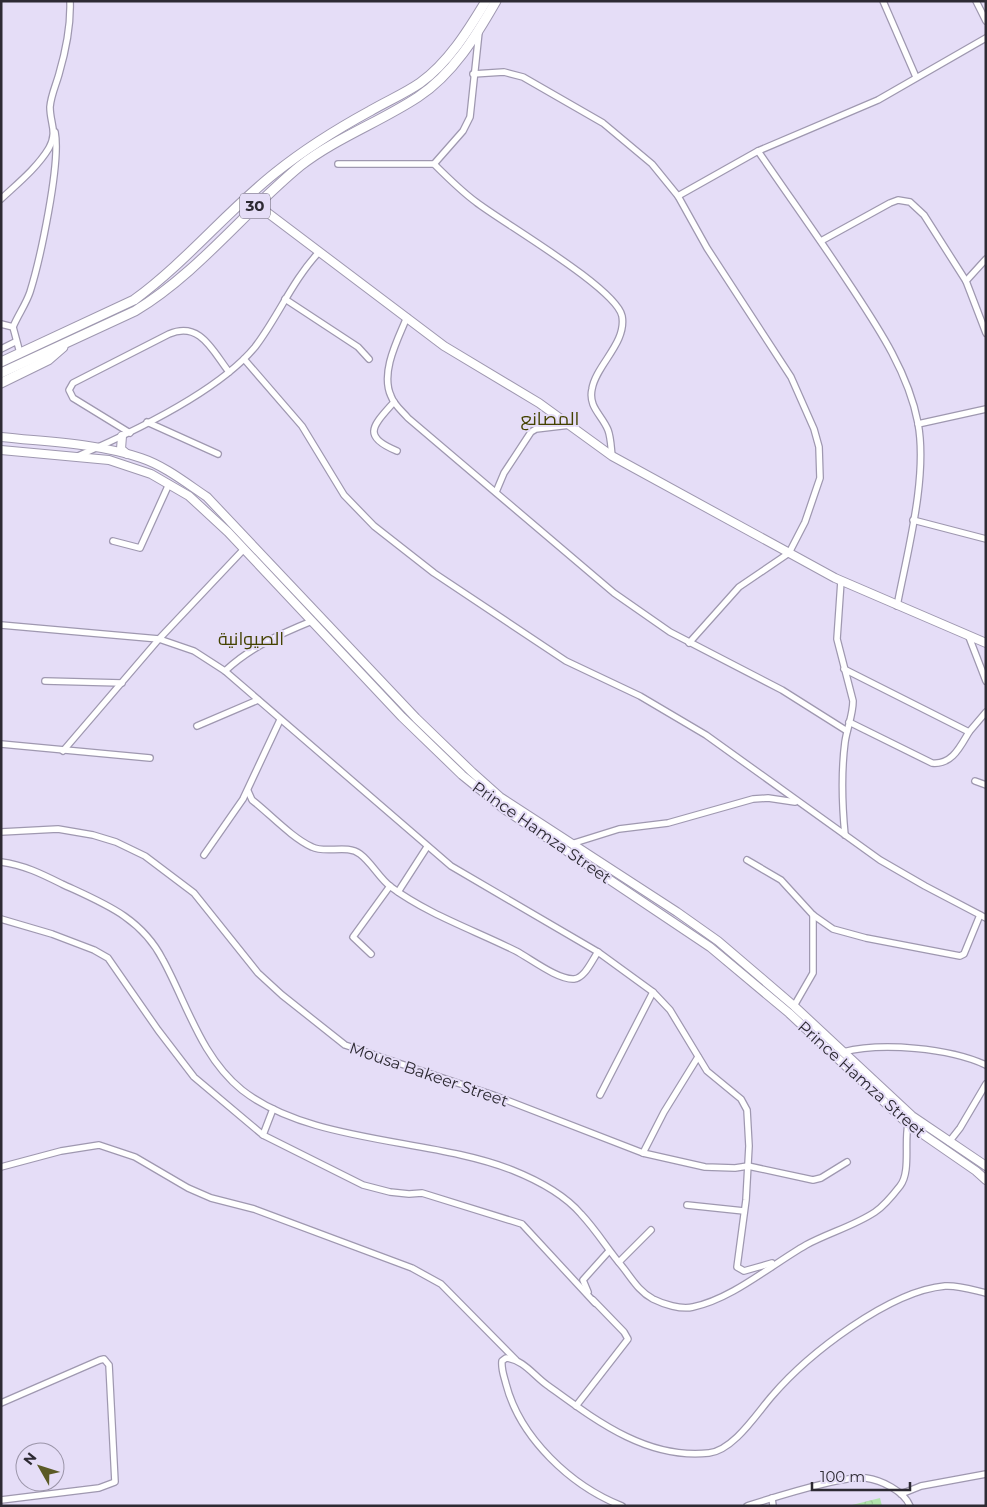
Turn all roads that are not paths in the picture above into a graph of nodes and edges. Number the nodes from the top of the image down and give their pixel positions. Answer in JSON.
{"nodes":[{"id":1,"x":70,"y":1,"type":"edge"},
{"id":2,"x":486,"y":1,"type":"edge"},
{"id":3,"x":496,"y":1,"type":"edge"},
{"id":4,"x":884,"y":1,"type":"edge"},
{"id":5,"x":976,"y":1,"type":"edge"},
{"id":6,"x":986,"y":21,"type":"edge"},
{"id":7,"x":481,"y":25,"type":"junction"},
{"id":8,"x":986,"y":38,"type":"edge"},
{"id":9,"x":473,"y":74,"type":"junction"},
{"id":10,"x":916,"y":77,"type":"junction"},
{"id":11,"x":54,"y":130,"type":"junction"},
{"id":12,"x":758,"y":151,"type":"junction"},
{"id":13,"x":338,"y":164,"type":"dead end"},
{"id":14,"x":434,"y":164,"type":"junction"},
{"id":15,"x":678,"y":196,"type":"junction"},
{"id":16,"x":1,"y":199,"type":"edge"},
{"id":17,"x":256,"y":204,"type":"junction"},
{"id":18,"x":821,"y":241,"type":"junction"},
{"id":19,"x":319,"y":252,"type":"junction"},
{"id":20,"x":986,"y":259,"type":"edge"},
{"id":21,"x":966,"y":282,"type":"junction"},
{"id":22,"x":285,"y":300,"type":"junction"},
{"id":23,"x":407,"y":317,"type":"junction"},
{"id":24,"x":1,"y":324,"type":"edge"},
{"id":25,"x":13,"y":327,"type":"junction"},
{"id":26,"x":986,"y":333,"type":"edge"},
{"id":27,"x":15,"y":342,"type":"junction"},
{"id":28,"x":69,"y":342,"type":"junction"},
{"id":29,"x":1,"y":349,"type":"edge"},
{"id":30,"x":20,"y":353,"type":"junction"},
{"id":31,"x":244,"y":359,"type":"junction"},
{"id":32,"x":369,"y":359,"type":"dead end"},
{"id":33,"x":1,"y":362,"type":"edge"},
{"id":34,"x":229,"y":372,"type":"junction"},
{"id":35,"x":1,"y":373,"type":"edge"},
{"id":36,"x":1,"y":384,"type":"edge"},
{"id":37,"x":394,"y":402,"type":"junction"},
{"id":38,"x":986,"y":409,"type":"edge"},
{"id":39,"x":147,"y":422,"type":"junction"},
{"id":40,"x":571,"y":424,"type":"junction"},
{"id":41,"x":918,"y":424,"type":"junction"},
{"id":42,"x":126,"y":435,"type":"junction"},
{"id":43,"x":1,"y":437,"type":"edge"},
{"id":44,"x":48,"y":442,"type":"junction"},
{"id":45,"x":94,"y":448,"type":"junction"},
{"id":46,"x":1,"y":450,"type":"edge"},
{"id":47,"x":397,"y":451,"type":"dead end"},
{"id":48,"x":47,"y":454,"type":"junction"},
{"id":49,"x":127,"y":454,"type":"junction"},
{"id":50,"x":218,"y":454,"type":"dead end"},
{"id":51,"x":78,"y":456,"type":"junction"},
{"id":52,"x":612,"y":456,"type":"junction"},
{"id":53,"x":169,"y":484,"type":"junction"},
{"id":54,"x":496,"y":492,"type":"junction"},
{"id":55,"x":913,"y":520,"type":"junction"},
{"id":56,"x":986,"y":539,"type":"edge"},
{"id":57,"x":113,"y":541,"type":"dead end"},
{"id":58,"x":244,"y":549,"type":"junction"},
{"id":59,"x":789,"y":553,"type":"junction"},
{"id":60,"x":841,"y":581,"type":"junction"},
{"id":61,"x":897,"y":606,"type":"junction"},
{"id":62,"x":312,"y":622,"type":"junction"},
{"id":63,"x":1,"y":625,"type":"edge"},
{"id":64,"x":969,"y":637,"type":"junction"},
{"id":65,"x":159,"y":639,"type":"junction"},
{"id":66,"x":689,"y":643,"type":"junction"},
{"id":67,"x":986,"y":643,"type":"edge"},
{"id":68,"x":844,"y":668,"type":"junction"},
{"id":69,"x":225,"y":670,"type":"junction"},
{"id":70,"x":45,"y":681,"type":"dead end"},
{"id":71,"x":986,"y":681,"type":"edge"},
{"id":72,"x":122,"y":683,"type":"junction"},
{"id":73,"x":258,"y":700,"type":"junction"},
{"id":74,"x":986,"y":712,"type":"edge"},
{"id":75,"x":280,"y":720,"type":"junction"},
{"id":76,"x":849,"y":722,"type":"junction"},
{"id":77,"x":197,"y":726,"type":"dead end"},
{"id":78,"x":847,"y":731,"type":"junction"},
{"id":79,"x":969,"y":732,"type":"junction"},
{"id":80,"x":1,"y":744,"type":"edge"},
{"id":81,"x":63,"y":751,"type":"junction"},
{"id":82,"x":150,"y":758,"type":"dead end"},
{"id":83,"x":975,"y":781,"type":"dead end"},
{"id":84,"x":986,"y":785,"type":"edge"},
{"id":85,"x":248,"y":791,"type":"junction"},
{"id":86,"x":797,"y":802,"type":"junction"},
{"id":87,"x":1,"y":832,"type":"edge"},
{"id":88,"x":845,"y":834,"type":"junction"},
{"id":89,"x":572,"y":844,"type":"junction"},
{"id":90,"x":427,"y":848,"type":"junction"},
{"id":91,"x":204,"y":855,"type":"dead end"},
{"id":92,"x":747,"y":860,"type":"dead end"},
{"id":93,"x":1,"y":862,"type":"edge"},
{"id":94,"x":625,"y":878,"type":"junction"},
{"id":95,"x":390,"y":886,"type":"junction"},
{"id":96,"x":620,"y":886,"type":"junction"},
{"id":97,"x":398,"y":892,"type":"junction"},
{"id":98,"x":813,"y":915,"type":"junction"},
{"id":99,"x":983,"y":916,"type":"edge"},
{"id":100,"x":1,"y":919,"type":"edge"},
{"id":101,"x":598,"y":952,"type":"junction"},
{"id":102,"x":371,"y":954,"type":"dead end"},
{"id":103,"x":653,"y":992,"type":"junction"},
{"id":104,"x":794,"y":1006,"type":"junction"},
{"id":105,"x":843,"y":1052,"type":"junction"},
{"id":106,"x":698,"y":1057,"type":"junction"},
{"id":107,"x":986,"y":1065,"type":"edge"},
{"id":108,"x":986,"y":1084,"type":"edge"},
{"id":109,"x":600,"y":1095,"type":"dead end"},
{"id":110,"x":884,"y":1096,"type":"junction"},
{"id":111,"x":273,"y":1109,"type":"junction"},
{"id":112,"x":908,"y":1124,"type":"junction"},
{"id":113,"x":262,"y":1135,"type":"junction"},
{"id":114,"x":949,"y":1142,"type":"junction"},
{"id":115,"x":643,"y":1154,"type":"junction"},
{"id":116,"x":847,"y":1162,"type":"dead end"},
{"id":117,"x":748,"y":1166,"type":"junction"},
{"id":118,"x":986,"y":1166,"type":"edge"},
{"id":119,"x":1,"y":1167,"type":"edge"},
{"id":120,"x":986,"y":1180,"type":"edge"},
{"id":121,"x":687,"y":1204,"type":"dead end"},
{"id":122,"x":744,"y":1210,"type":"junction"},
{"id":123,"x":651,"y":1230,"type":"dead end"},
{"id":124,"x":609,"y":1251,"type":"junction"},
{"id":125,"x":779,"y":1261,"type":"junction"},
{"id":126,"x":619,"y":1262,"type":"junction"},
{"id":127,"x":986,"y":1293,"type":"edge"},
{"id":128,"x":595,"y":1303,"type":"junction"},
{"id":129,"x":518,"y":1361,"type":"junction"},
{"id":130,"x":2,"y":1402,"type":"edge"},
{"id":131,"x":576,"y":1406,"type":"junction"},
{"id":132,"x":986,"y":1474,"type":"edge"},
{"id":133,"x":901,"y":1494,"type":"junction"},
{"id":134,"x":772,"y":1498,"type":"junction"},
{"id":135,"x":1,"y":1500,"type":"edge"},
{"id":136,"x":622,"y":1506,"type":"edge"},
{"id":137,"x":746,"y":1506,"type":"edge"},
{"id":138,"x":773,"y":1506,"type":"edge"},
{"id":139,"x":910,"y":1506,"type":"edge"}],
"edges":[{"from":1,"to":11,"type":"street"},
{"from":2,"to":30,"type":"main road","number":"30"},
{"from":3,"to":7,"type":"main road","number":"30"},
{"from":4,"to":10,"type":"street"},
{"from":5,"to":6,"type":"street"},
{"from":7,"to":9,"type":"street"},
{"from":7,"to":17,"type":"main road","number":"30"},
{"from":8,"to":10,"type":"street"},
{"from":9,"to":14,"type":"street"},
{"from":9,"to":15,"type":"street"},
{"from":10,"to":12,"type":"street"},
{"from":11,"to":16,"type":"street"},
{"from":11,"to":25,"type":"street"},
{"from":12,"to":15,"type":"street"},
{"from":12,"to":18,"type":"street"},
{"from":13,"to":14,"type":"street"},
{"from":14,"to":52,"type":"street"},
{"from":15,"to":59,"type":"street"},
{"from":17,"to":19,"type":"main road"},
{"from":17,"to":28,"type":"main road","number":"30"},
{"from":18,"to":21,"type":"street"},
{"from":18,"to":41,"type":"street"},
{"from":19,"to":22,"type":"street"},
{"from":19,"to":23,"type":"main road"},
{"from":20,"to":21,"type":"street"},
{"from":21,"to":26,"type":"street"},
{"from":22,"to":31,"type":"street"},
{"from":22,"to":32,"type":"street"},
{"from":23,"to":37,"type":"street"},
{"from":23,"to":40,"type":"main road"},
{"from":24,"to":25,"type":"street"},
{"from":25,"to":27,"type":"street"},
{"from":27,"to":29,"type":"street"},
{"from":27,"to":30,"type":"street"},
{"from":28,"to":35,"type":"main road","number":"30"},
{"from":28,"to":36,"type":"main road"},
{"from":30,"to":33,"type":"main road","number":"30"},
{"from":31,"to":34,"type":"street"},
{"from":31,"to":86,"type":"street"},
{"from":34,"to":39,"type":"street"},
{"from":34,"to":42,"type":"street"},
{"from":37,"to":47,"type":"street"},
{"from":37,"to":54,"type":"street"},
{"from":38,"to":41,"type":"street"},
{"from":39,"to":42,"type":"street"},
{"from":39,"to":50,"type":"street"},
{"from":40,"to":52,"type":"main road"},
{"from":40,"to":54,"type":"street"},
{"from":41,"to":55,"type":"street"},
{"from":42,"to":45,"type":"street"},
{"from":42,"to":49,"type":"main road"},
{"from":43,"to":44,"type":"main road","name":"Prince Hamza Street"},
{"from":44,"to":45,"type":"main road","name":"Prince Hamza Street"},
{"from":44,"to":48,"type":"main road"},
{"from":45,"to":49,"type":"main road","name":"Prince Hamza Street"},
{"from":45,"to":51,"type":"street"},
{"from":46,"to":48,"type":"main road","name":"Prince Hamza Street"},
{"from":48,"to":51,"type":"main road","name":"Prince Hamza Street"},
{"from":49,"to":89,"type":"main road","name":"Prince Hamza Street"},
{"from":51,"to":53,"type":"main road","name":"Prince Hamza Street"},
{"from":52,"to":59,"type":"main road"},
{"from":53,"to":57,"type":"street"},
{"from":53,"to":58,"type":"main road","name":"Prince Hamza Street"},
{"from":54,"to":66,"type":"street"},
{"from":55,"to":56,"type":"street"},
{"from":55,"to":61,"type":"street"},
{"from":58,"to":62,"type":"main road","name":"Prince Hamza Street"},
{"from":58,"to":65,"type":"street"},
{"from":59,"to":60,"type":"main road"},
{"from":59,"to":66,"type":"street"},
{"from":60,"to":61,"type":"main road"},
{"from":60,"to":68,"type":"street"},
{"from":61,"to":64,"type":"main road"},
{"from":62,"to":69,"type":"street"},
{"from":62,"to":96,"type":"main road","name":"Prince Hamza Street"},
{"from":63,"to":65,"type":"street"},
{"from":64,"to":67,"type":"main road"},
{"from":64,"to":71,"type":"street"},
{"from":65,"to":69,"type":"street"},
{"from":65,"to":72,"type":"street"},
{"from":66,"to":78,"type":"street"},
{"from":68,"to":76,"type":"street"},
{"from":68,"to":79,"type":"street"},
{"from":69,"to":73,"type":"street"},
{"from":70,"to":72,"type":"street"},
{"from":72,"to":81,"type":"street"},
{"from":73,"to":75,"type":"street"},
{"from":73,"to":77,"type":"street"},
{"from":74,"to":79,"type":"street"},
{"from":75,"to":85,"type":"street"},
{"from":75,"to":90,"type":"street"},
{"from":76,"to":78,"type":"street"},
{"from":76,"to":79,"type":"street"},
{"from":78,"to":88,"type":"street"},
{"from":80,"to":81,"type":"street"},
{"from":81,"to":82,"type":"street"},
{"from":83,"to":84,"type":"street"},
{"from":85,"to":91,"type":"street"},
{"from":85,"to":95,"type":"street"},
{"from":86,"to":88,"type":"street"},
{"from":86,"to":89,"type":"street"},
{"from":87,"to":115,"type":"street","name":"Mousa Bakeer Street"},
{"from":88,"to":99,"type":"street"},
{"from":89,"to":94,"type":"main road","name":"Prince Hamza Street"},
{"from":90,"to":97,"type":"street"},
{"from":90,"to":101,"type":"street"},
{"from":92,"to":98,"type":"street"},
{"from":93,"to":111,"type":"street"},
{"from":94,"to":96,"type":"main road"},
{"from":94,"to":104,"type":"main road","name":"Prince Hamza Street"},
{"from":95,"to":97,"type":"street"},
{"from":95,"to":102,"type":"street"},
{"from":96,"to":110,"type":"main road","name":"Prince Hamza Street"},
{"from":97,"to":101,"type":"street"},
{"from":98,"to":99,"type":"street"},
{"from":98,"to":104,"type":"street"},
{"from":100,"to":113,"type":"street"},
{"from":101,"to":103,"type":"street"},
{"from":103,"to":106,"type":"street"},
{"from":103,"to":109,"type":"street"},
{"from":104,"to":105,"type":"main road","name":"Prince Hamza Street"},
{"from":105,"to":107,"type":"street"},
{"from":105,"to":110,"type":"main road","name":"Prince Hamza Street"},
{"from":106,"to":115,"type":"street"},
{"from":106,"to":117,"type":"street"},
{"from":108,"to":114,"type":"street"},
{"from":110,"to":112,"type":"main road","name":"Prince Hamza Street"},
{"from":110,"to":114,"type":"main road","name":"Prince Hamza Street"},
{"from":111,"to":113,"type":"street"},
{"from":111,"to":124,"type":"street"},
{"from":112,"to":120,"type":"main road","name":"Prince Hamza Street"},
{"from":112,"to":125,"type":"street"},
{"from":113,"to":128,"type":"street"},
{"from":114,"to":118,"type":"main road","name":"Prince Hamza Street"},
{"from":115,"to":117,"type":"street","name":"Mousa Bakeer Street"},
{"from":116,"to":117,"type":"street","name":"Mousa Bakeer Street"},
{"from":117,"to":122,"type":"street"},
{"from":119,"to":129,"type":"street"},
{"from":121,"to":122,"type":"street"},
{"from":122,"to":125,"type":"street"},
{"from":123,"to":126,"type":"street"},
{"from":124,"to":126,"type":"street"},
{"from":124,"to":128,"type":"street"},
{"from":125,"to":126,"type":"street"},
{"from":127,"to":131,"type":"street"},
{"from":128,"to":131,"type":"street"},
{"from":129,"to":131,"type":"street"},
{"from":129,"to":136,"type":"street"},
{"from":130,"to":135,"type":"street"},
{"from":132,"to":133,"type":"street"},
{"from":133,"to":134,"type":"street"},
{"from":133,"to":139,"type":"street"},
{"from":134,"to":137,"type":"street"},
{"from":134,"to":138,"type":"street"}]}
